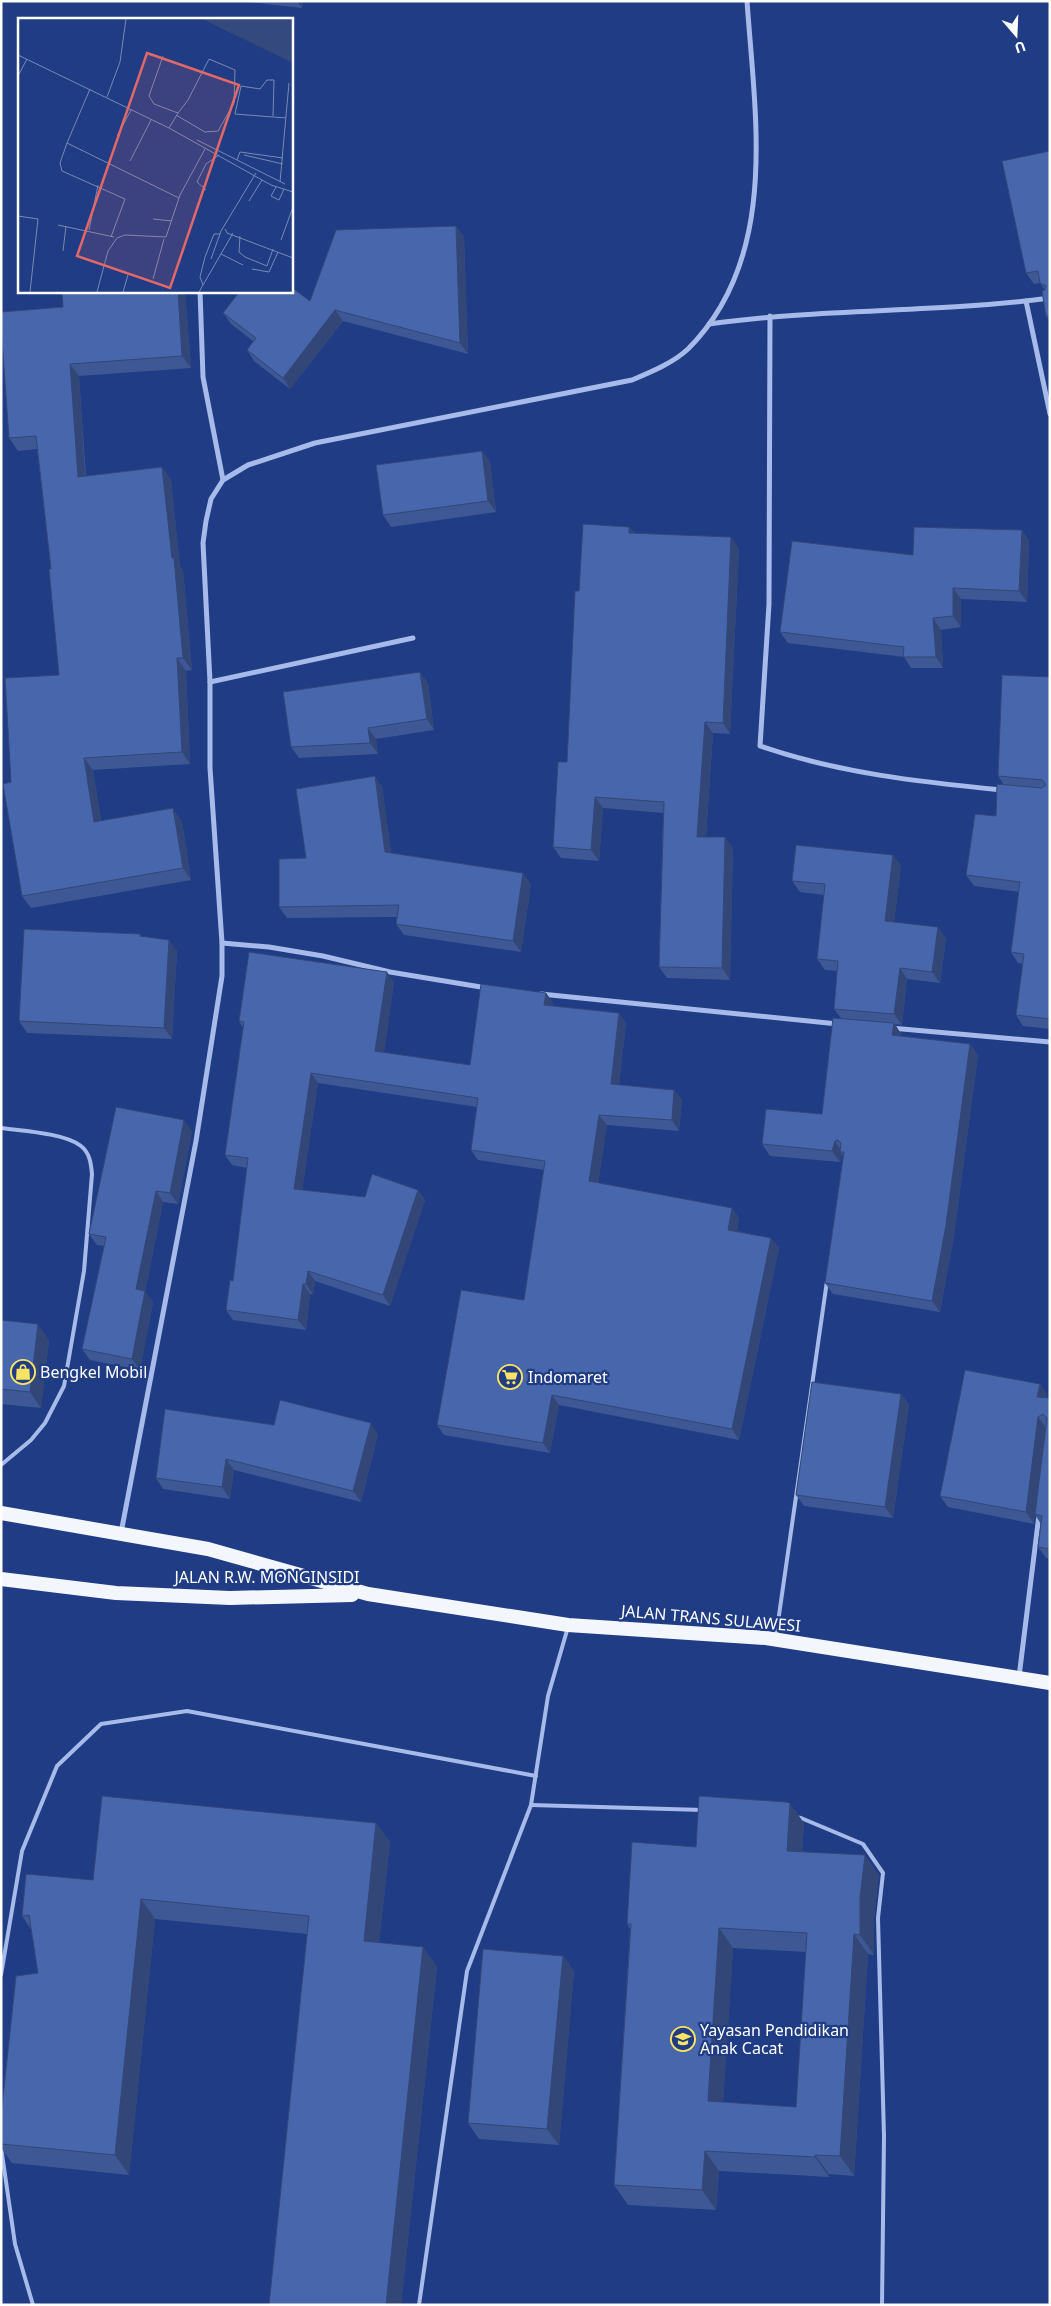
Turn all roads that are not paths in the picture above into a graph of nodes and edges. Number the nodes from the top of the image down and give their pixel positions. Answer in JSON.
{"nodes":[{"id":1,"x":747,"y":1,"type":"edge"},
{"id":2,"x":200,"y":292,"type":"edge"},
{"id":3,"x":1050,"y":298,"type":"edge"},
{"id":4,"x":1026,"y":301,"type":"junction"},
{"id":5,"x":770,"y":316,"type":"junction"},
{"id":6,"x":709,"y":324,"type":"junction"},
{"id":7,"x":1050,"y":414,"type":"edge"},
{"id":8,"x":223,"y":480,"type":"junction"},
{"id":9,"x":413,"y":638,"type":"dead end"},
{"id":10,"x":210,"y":682,"type":"junction"},
{"id":11,"x":1013,"y":791,"type":"edge"},
{"id":12,"x":222,"y":943,"type":"junction"},
{"id":13,"x":492,"y":989,"type":"edge"},
{"id":14,"x":532,"y":994,"type":"edge"},
{"id":15,"x":846,"y":1024,"type":"edge"},
{"id":16,"x":884,"y":1028,"type":"edge"},
{"id":17,"x":1050,"y":1042,"type":"edge"},
{"id":18,"x":1,"y":1128,"type":"edge"},
{"id":19,"x":828,"y":1274,"type":"edge"},
{"id":20,"x":1,"y":1465,"type":"edge"},
{"id":21,"x":1040,"y":1506,"type":"edge"},
{"id":22,"x":1,"y":1513,"type":"edge"},
{"id":23,"x":120,"y":1534,"type":"junction"},
{"id":24,"x":1,"y":1579,"type":"edge"},
{"id":25,"x":368,"y":1594,"type":"junction"},
{"id":26,"x":568,"y":1624,"type":"junction"},
{"id":27,"x":775,"y":1639,"type":"junction"},
{"id":28,"x":1018,"y":1678,"type":"junction"},
{"id":29,"x":1050,"y":1682,"type":"edge"},
{"id":30,"x":536,"y":1776,"type":"junction"},
{"id":31,"x":531,"y":1805,"type":"junction"},
{"id":32,"x":708,"y":1810,"type":"edge"},
{"id":33,"x":792,"y":1817,"type":"dead end"},
{"id":34,"x":1,"y":1976,"type":"edge"},
{"id":35,"x":1,"y":2147,"type":"edge"},
{"id":36,"x":32,"y":2305,"type":"edge"},
{"id":37,"x":419,"y":2305,"type":"edge"},
{"id":38,"x":882,"y":2305,"type":"edge"}],
"edges":[{"from":1,"to":6,"type":"street"},
{"from":2,"to":8,"type":"street"},
{"from":3,"to":4,"type":"street"},
{"from":4,"to":5,"type":"street"},
{"from":4,"to":7,"type":"street"},
{"from":5,"to":6,"type":"street"},
{"from":5,"to":11,"type":"street"},
{"from":6,"to":8,"type":"street"},
{"from":8,"to":10,"type":"street"},
{"from":9,"to":10,"type":"street"},
{"from":10,"to":12,"type":"street"},
{"from":12,"to":13,"type":"street"},
{"from":12,"to":23,"type":"street"},
{"from":14,"to":15,"type":"street"},
{"from":16,"to":17,"type":"street"},
{"from":18,"to":20,"type":"lane"},
{"from":19,"to":27,"type":"lane"},
{"from":21,"to":28,"type":"street"},
{"from":22,"to":23,"type":"highway","name":"JALAN R.W. MONGINSIDI"},
{"from":23,"to":25,"type":"highway","name":"JALAN R.W. MONGINSIDI"},
{"from":24,"to":25,"type":"highway","name":"JALAN R.W. MONGINSIDI"},
{"from":25,"to":26,"type":"highway","name":"JALAN TRANS SULAWESI"},
{"from":26,"to":27,"type":"highway","name":"JALAN TRANS SULAWESI"},
{"from":26,"to":30,"type":"lane"},
{"from":27,"to":28,"type":"highway","name":"JALAN TRANS SULAWESI"},
{"from":28,"to":29,"type":"highway","name":"JALAN TRANS SULAWESI"},
{"from":30,"to":31,"type":"lane"},
{"from":30,"to":34,"type":"lane"},
{"from":31,"to":32,"type":"lane"},
{"from":31,"to":37,"type":"lane"},
{"from":33,"to":38,"type":"lane"},
{"from":35,"to":36,"type":"lane"}]}
